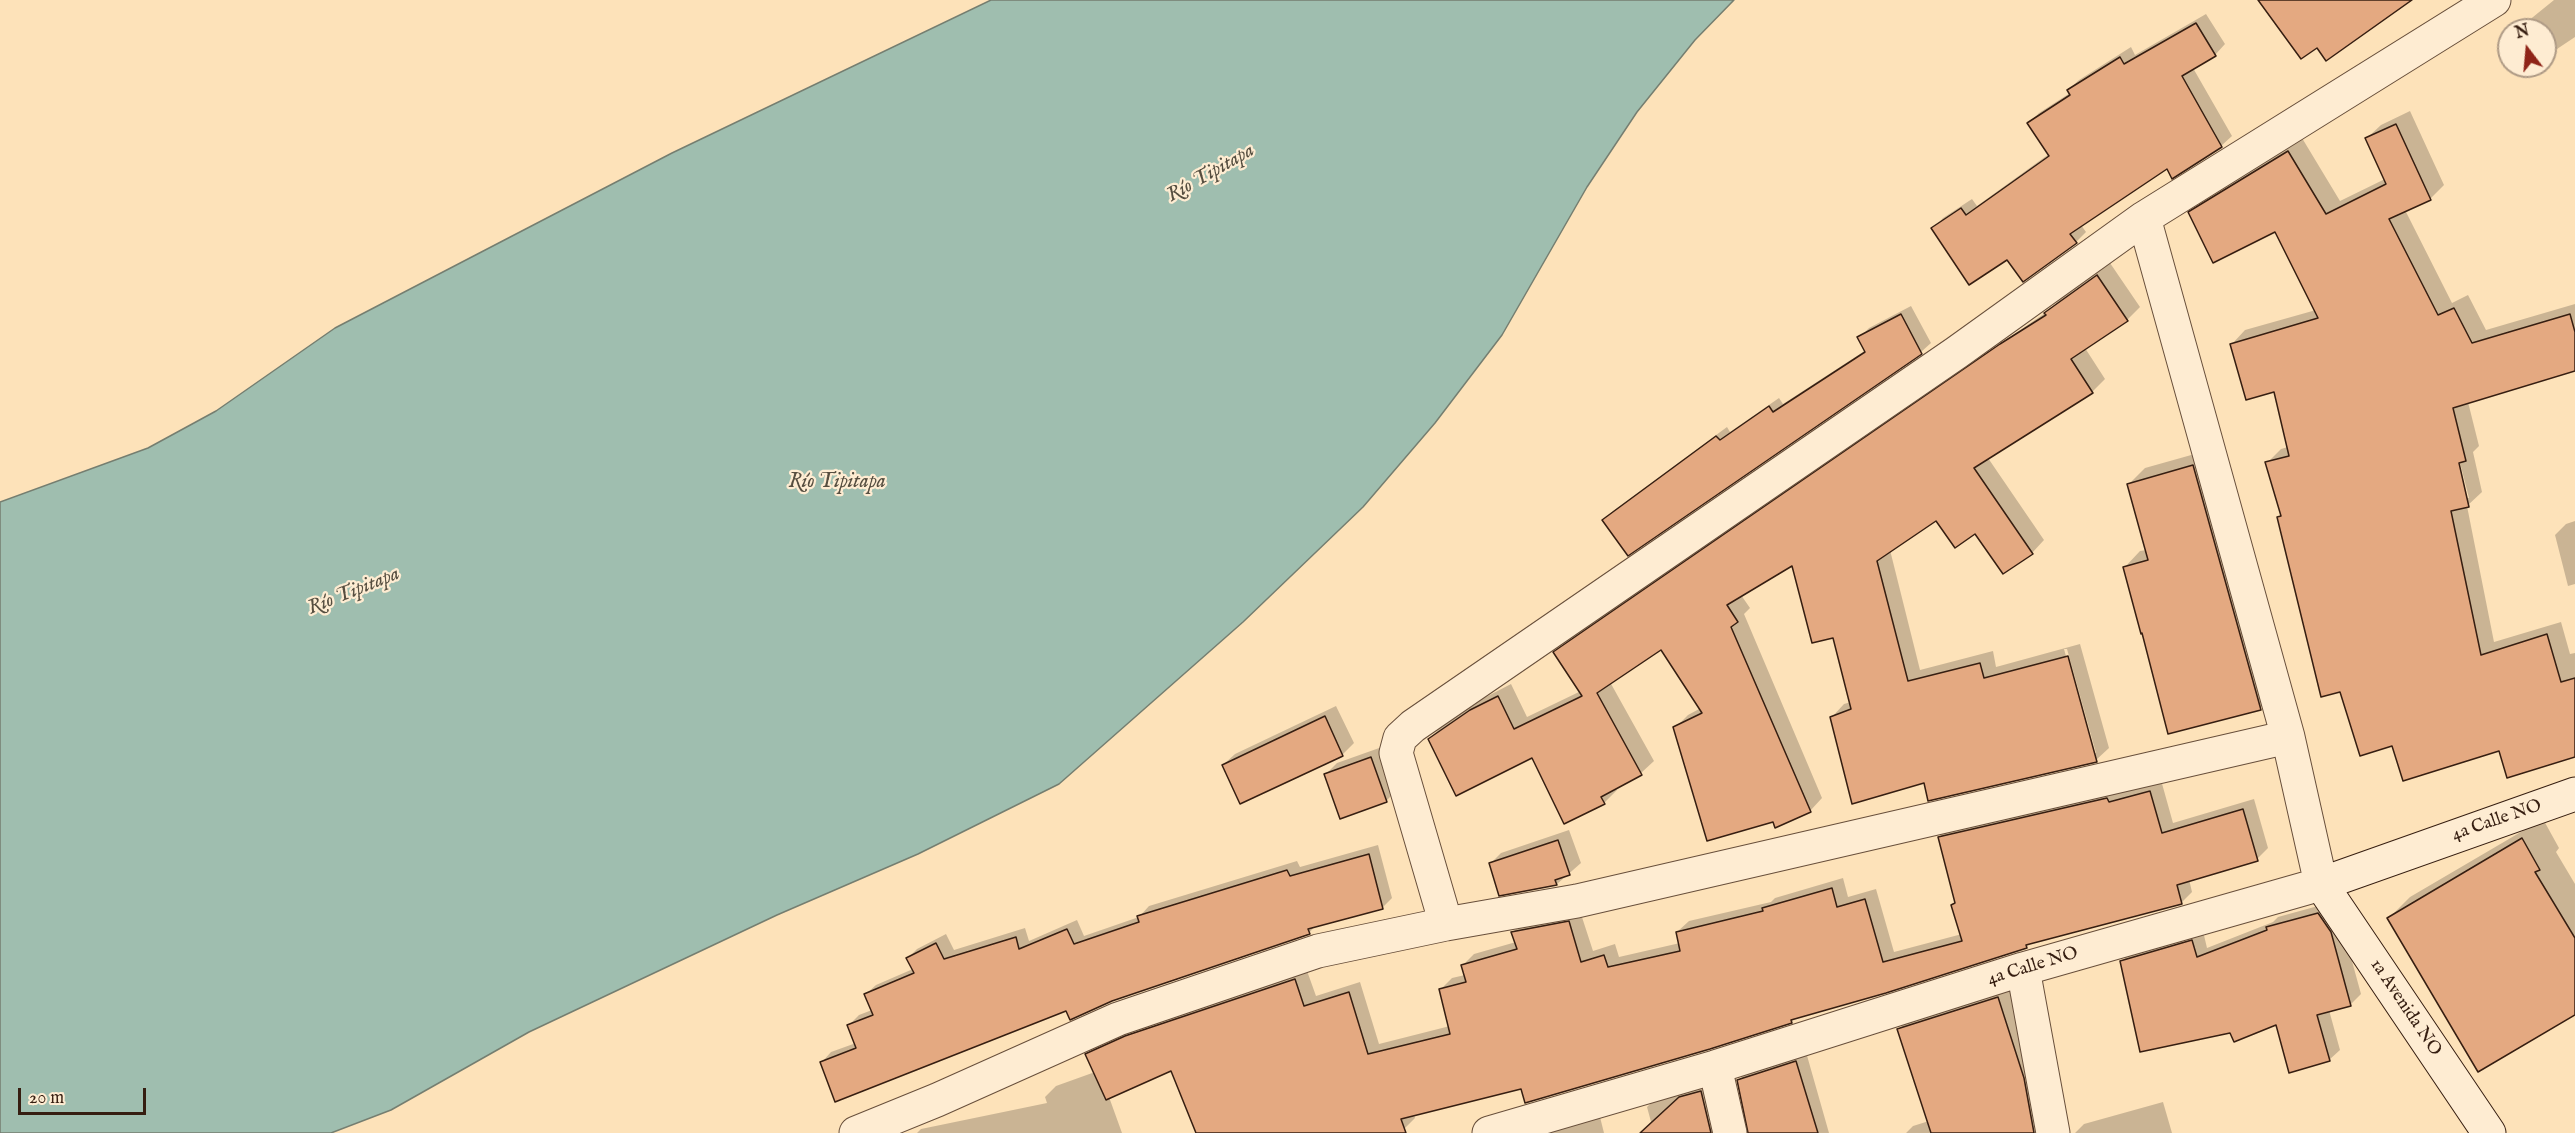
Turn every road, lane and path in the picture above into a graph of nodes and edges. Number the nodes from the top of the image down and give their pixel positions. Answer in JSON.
{"nodes":[{"id":1,"x":2494,"y":0,"type":"edge"},
{"id":2,"x":2144,"y":218,"type":"junction"},
{"id":3,"x":2288,"y":737,"type":"junction"},
{"id":4,"x":2575,"y":794,"type":"edge"},
{"id":5,"x":2321,"y":884,"type":"junction"},
{"id":6,"x":1446,"y":924,"type":"junction"},
{"id":7,"x":2023,"y":969,"type":"junction"},
{"id":8,"x":1715,"y":1067,"type":"junction"},
{"id":9,"x":856,"y":1133,"type":"edge"},
{"id":10,"x":1489,"y":1133,"type":"edge"},
{"id":11,"x":1730,"y":1133,"type":"edge"},
{"id":12,"x":2053,"y":1133,"type":"edge"},
{"id":13,"x":2489,"y":1133,"type":"edge"}],
"edges":[{"from":1,"to":2,"type":"street"},
{"from":2,"to":3,"type":"street"},
{"from":2,"to":6,"type":"street"},
{"from":3,"to":5,"type":"street"},
{"from":3,"to":6,"type":"street"},
{"from":4,"to":5,"type":"street","name":"4a Calle NO"},
{"from":5,"to":7,"type":"street","name":"4a Calle NO"},
{"from":5,"to":13,"type":"street","name":"1a Avenida NO"},
{"from":6,"to":9,"type":"street"},
{"from":7,"to":8,"type":"street","name":"4a Calle NO"},
{"from":7,"to":12,"type":"street"},
{"from":8,"to":10,"type":"street","name":"4a Calle NO"},
{"from":8,"to":11,"type":"street"}]}
